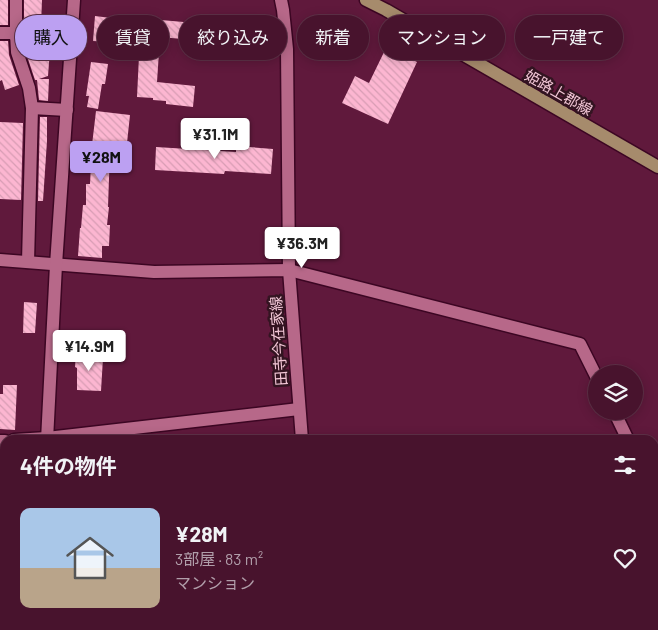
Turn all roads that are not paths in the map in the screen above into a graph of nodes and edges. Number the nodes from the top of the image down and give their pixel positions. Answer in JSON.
{"nodes":[{"id":1,"x":16,"y":0,"type":"edge"},
{"id":2,"x":74,"y":0,"type":"edge"},
{"id":3,"x":281,"y":0,"type":"edge"},
{"id":4,"x":366,"y":0,"type":"edge"},
{"id":5,"x":385,"y":5,"type":"edge"},
{"id":6,"x":16,"y":15,"type":"edge"},
{"id":7,"x":73,"y":15,"type":"edge"},
{"id":8,"x":0,"y":33,"type":"edge"},
{"id":9,"x":15,"y":35,"type":"edge"},
{"id":10,"x":20,"y":60,"type":"edge"},
{"id":11,"x":70,"y":60,"type":"edge"},
{"id":12,"x":32,"y":108,"type":"junction"},
{"id":13,"x":67,"y":110,"type":"junction"},
{"id":14,"x":658,"y":167,"type":"edge"},
{"id":15,"x":0,"y":260,"type":"edge"},
{"id":16,"x":28,"y":262,"type":"junction"},
{"id":17,"x":56,"y":265,"type":"junction"},
{"id":18,"x":289,"y":270,"type":"junction"},
{"id":19,"x":590,"y":365,"type":"edge"},
{"id":20,"x":299,"y":409,"type":"junction"},
{"id":21,"x":618,"y":420,"type":"edge"},
{"id":22,"x":47,"y":435,"type":"edge"},
{"id":23,"x":81,"y":435,"type":"edge"},
{"id":24,"x":302,"y":435,"type":"edge"},
{"id":25,"x":626,"y":435,"type":"edge"}],
"edges":[{"from":1,"to":6,"type":"street"},
{"from":2,"to":7,"type":"street"},
{"from":3,"to":18,"type":"street","name":"田寺今在家線"},
{"from":4,"to":5,"type":"main road","name":"姫路上郡線"},
{"from":5,"to":14,"type":"main road","name":"姫路上郡線"},
{"from":8,"to":9,"type":"street"},
{"from":10,"to":12,"type":"street"},
{"from":11,"to":13,"type":"street"},
{"from":12,"to":13,"type":"street"},
{"from":12,"to":16,"type":"street"},
{"from":13,"to":17,"type":"street"},
{"from":15,"to":16,"type":"street"},
{"from":16,"to":17,"type":"street"},
{"from":17,"to":18,"type":"street"},
{"from":17,"to":22,"type":"street"},
{"from":18,"to":19,"type":"street"},
{"from":18,"to":20,"type":"street","name":"田寺今在家線"},
{"from":20,"to":23,"type":"street"},
{"from":20,"to":24,"type":"street","name":"田寺今在家線"},
{"from":21,"to":25,"type":"street"}]}
